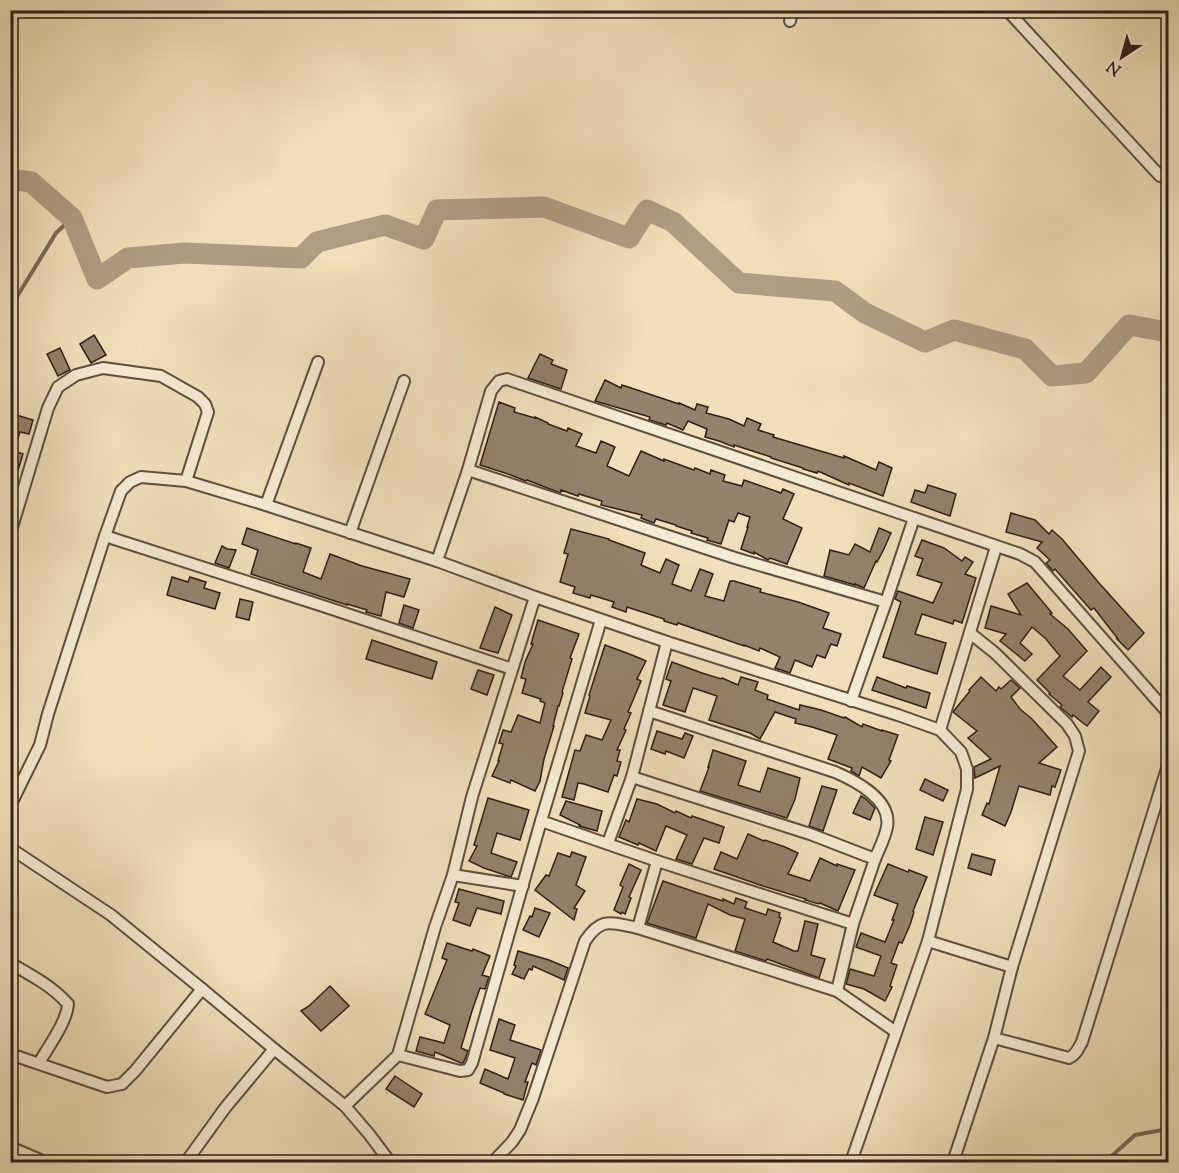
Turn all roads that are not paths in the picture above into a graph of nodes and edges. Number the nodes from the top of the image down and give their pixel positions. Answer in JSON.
{"nodes":[{"id":1,"x":1007,"y":10,"type":"edge"},
{"id":2,"x":1160,"y":176,"type":"dead end"},
{"id":3,"x":318,"y":362,"type":"dead end"},
{"id":4,"x":404,"y":381,"type":"dead end"},
{"id":5,"x":468,"y":470,"type":"junction"},
{"id":6,"x":186,"y":480,"type":"junction"},
{"id":7,"x":266,"y":505,"type":"junction"},
{"id":8,"x":914,"y":518,"type":"junction"},
{"id":9,"x":350,"y":533,"type":"junction"},
{"id":10,"x":10,"y":534,"type":"edge"},
{"id":11,"x":105,"y":536,"type":"junction"},
{"id":12,"x":996,"y":547,"type":"junction"},
{"id":13,"x":437,"y":561,"type":"junction"},
{"id":14,"x":535,"y":597,"type":"junction"},
{"id":15,"x":886,"y":602,"type":"junction"},
{"id":16,"x":601,"y":620,"type":"junction"},
{"id":17,"x":970,"y":633,"type":"junction"},
{"id":18,"x":667,"y":642,"type":"junction"},
{"id":19,"x":512,"y":669,"type":"junction"},
{"id":20,"x":851,"y":701,"type":"junction"},
{"id":21,"x":649,"y":711,"type":"junction"},
{"id":22,"x":1168,"y":712,"type":"edge"},
{"id":23,"x":940,"y":730,"type":"junction"},
{"id":24,"x":1168,"y":765,"type":"edge"},
{"id":25,"x":632,"y":777,"type":"junction"},
{"id":26,"x":10,"y":806,"type":"edge"},
{"id":27,"x":541,"y":821,"type":"junction"},
{"id":28,"x":609,"y":843,"type":"junction"},
{"id":29,"x":10,"y":848,"type":"edge"},
{"id":30,"x":875,"y":859,"type":"junction"},
{"id":31,"x":657,"y":861,"type":"junction"},
{"id":32,"x":453,"y":875,"type":"junction"},
{"id":33,"x":523,"y":886,"type":"junction"},
{"id":34,"x":853,"y":924,"type":"junction"},
{"id":35,"x":638,"y":928,"type":"junction"},
{"id":36,"x":928,"y":941,"type":"junction"},
{"id":37,"x":10,"y":963,"type":"edge"},
{"id":38,"x":1012,"y":967,"type":"junction"},
{"id":39,"x":202,"y":989,"type":"junction"},
{"id":40,"x":837,"y":991,"type":"junction"},
{"id":41,"x":896,"y":1032,"type":"junction"},
{"id":42,"x":994,"y":1038,"type":"junction"},
{"id":43,"x":274,"y":1049,"type":"junction"},
{"id":44,"x":10,"y":1054,"type":"edge"},
{"id":45,"x":398,"y":1055,"type":"junction"},
{"id":46,"x":39,"y":1063,"type":"junction"},
{"id":47,"x":345,"y":1106,"type":"junction"},
{"id":48,"x":10,"y":1147,"type":"edge"},
{"id":49,"x":45,"y":1162,"type":"edge"},
{"id":50,"x":186,"y":1162,"type":"edge"},
{"id":51,"x":390,"y":1162,"type":"edge"},
{"id":52,"x":493,"y":1162,"type":"edge"},
{"id":53,"x":851,"y":1162,"type":"edge"},
{"id":54,"x":953,"y":1162,"type":"edge"}],
"edges":[{"from":1,"to":2,"type":"street"},
{"from":3,"to":7,"type":"street"},
{"from":4,"to":9,"type":"street"},
{"from":5,"to":8,"type":"street"},
{"from":5,"to":13,"type":"street"},
{"from":5,"to":15,"type":"street"},
{"from":6,"to":7,"type":"street"},
{"from":6,"to":10,"type":"street"},
{"from":6,"to":11,"type":"street"},
{"from":7,"to":9,"type":"street"},
{"from":8,"to":12,"type":"street"},
{"from":8,"to":15,"type":"street"},
{"from":9,"to":13,"type":"street"},
{"from":11,"to":19,"type":"street"},
{"from":11,"to":26,"type":"street"},
{"from":12,"to":17,"type":"street"},
{"from":12,"to":22,"type":"street"},
{"from":13,"to":14,"type":"street"},
{"from":14,"to":16,"type":"street"},
{"from":14,"to":19,"type":"street"},
{"from":15,"to":20,"type":"street"},
{"from":16,"to":18,"type":"street"},
{"from":16,"to":27,"type":"street"},
{"from":17,"to":23,"type":"street"},
{"from":17,"to":38,"type":"street"},
{"from":18,"to":20,"type":"street"},
{"from":18,"to":21,"type":"street"},
{"from":19,"to":32,"type":"street"},
{"from":20,"to":23,"type":"street"},
{"from":21,"to":25,"type":"street"},
{"from":21,"to":30,"type":"street"},
{"from":23,"to":36,"type":"street"},
{"from":24,"to":42,"type":"street"},
{"from":25,"to":28,"type":"street"},
{"from":25,"to":30,"type":"street"},
{"from":27,"to":28,"type":"street"},
{"from":27,"to":33,"type":"street"},
{"from":28,"to":31,"type":"street"},
{"from":29,"to":39,"type":"street"},
{"from":30,"to":34,"type":"street"},
{"from":31,"to":34,"type":"street"},
{"from":31,"to":35,"type":"street"},
{"from":32,"to":33,"type":"street"},
{"from":32,"to":45,"type":"street"},
{"from":33,"to":45,"type":"street"},
{"from":34,"to":40,"type":"street"},
{"from":35,"to":40,"type":"street"},
{"from":35,"to":52,"type":"street"},
{"from":36,"to":38,"type":"street"},
{"from":36,"to":41,"type":"street"},
{"from":37,"to":46,"type":"street"},
{"from":38,"to":42,"type":"street"},
{"from":39,"to":43,"type":"street"},
{"from":39,"to":46,"type":"street"},
{"from":40,"to":41,"type":"street"},
{"from":41,"to":53,"type":"street"},
{"from":42,"to":54,"type":"street"},
{"from":43,"to":47,"type":"street"},
{"from":43,"to":50,"type":"street"},
{"from":44,"to":46,"type":"street"},
{"from":45,"to":47,"type":"street"},
{"from":47,"to":51,"type":"street"},
{"from":48,"to":49,"type":"street"}]}
